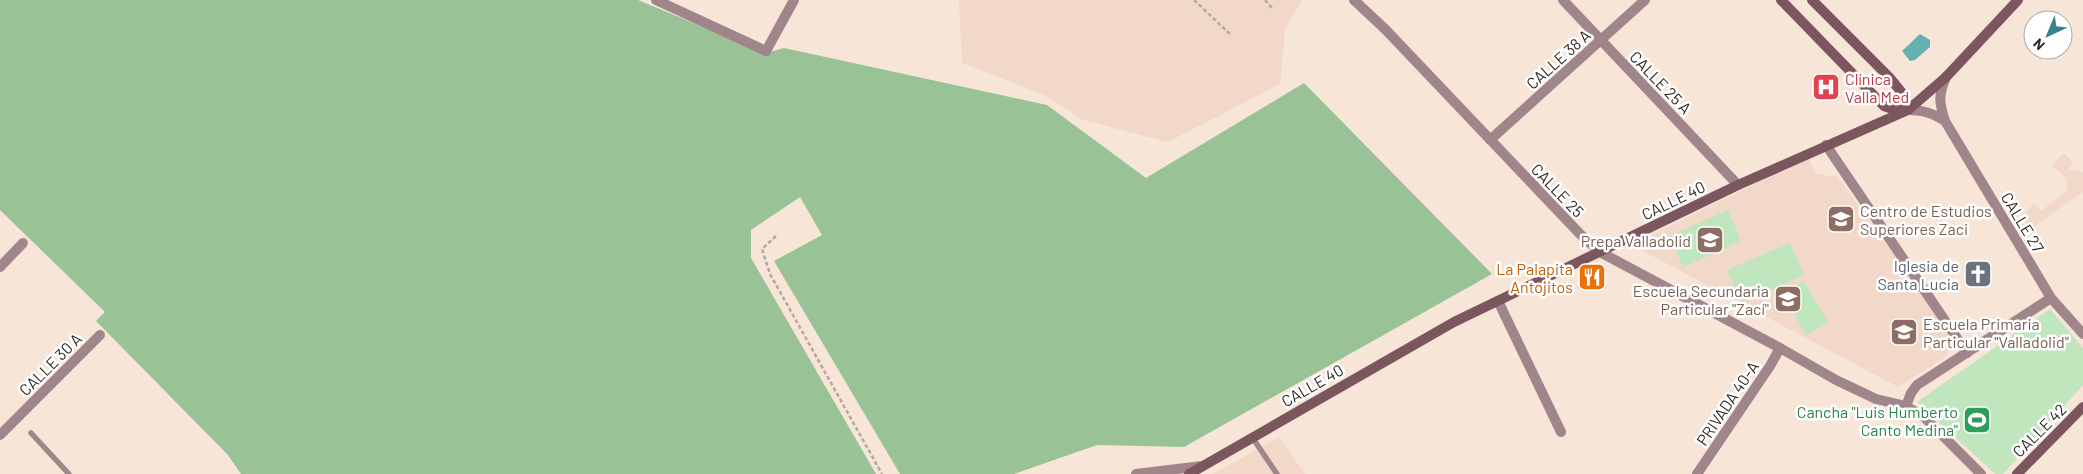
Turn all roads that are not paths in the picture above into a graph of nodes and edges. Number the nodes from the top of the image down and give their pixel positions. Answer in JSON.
{"nodes":[{"id":1,"x":656,"y":0,"type":"edge"},
{"id":2,"x":794,"y":0,"type":"edge"},
{"id":3,"x":1354,"y":0,"type":"edge"},
{"id":4,"x":1563,"y":0,"type":"edge"},
{"id":5,"x":1645,"y":0,"type":"edge"},
{"id":6,"x":1781,"y":0,"type":"edge"},
{"id":7,"x":1812,"y":0,"type":"edge"},
{"id":8,"x":2018,"y":0,"type":"edge"},
{"id":9,"x":1601,"y":41,"type":"junction"},
{"id":10,"x":1946,"y":77,"type":"junction"},
{"id":11,"x":1908,"y":110,"type":"junction"},
{"id":12,"x":1945,"y":121,"type":"junction"},
{"id":13,"x":1490,"y":140,"type":"junction"},
{"id":14,"x":1826,"y":145,"type":"junction"},
{"id":15,"x":1738,"y":185,"type":"junction"},
{"id":16,"x":23,"y":243,"type":"dead end"},
{"id":17,"x":1600,"y":252,"type":"junction"},
{"id":18,"x":0,"y":267,"type":"edge"},
{"id":19,"x":2051,"y":298,"type":"junction"},
{"id":20,"x":1498,"y":301,"type":"junction"},
{"id":21,"x":2083,"y":334,"type":"edge"},
{"id":22,"x":100,"y":335,"type":"dead end"},
{"id":23,"x":1780,"y":348,"type":"junction"},
{"id":24,"x":1967,"y":353,"type":"junction"},
{"id":25,"x":1906,"y":406,"type":"junction"},
{"id":26,"x":2083,"y":407,"type":"edge"},
{"id":27,"x":1561,"y":432,"type":"dead end"},
{"id":28,"x":31,"y":433,"type":"dead end"},
{"id":29,"x":0,"y":435,"type":"edge"},
{"id":30,"x":1252,"y":437,"type":"junction"},
{"id":31,"x":1205,"y":470,"type":"edge"},
{"id":32,"x":69,"y":474,"type":"edge"},
{"id":33,"x":1136,"y":474,"type":"edge"},
{"id":34,"x":1189,"y":474,"type":"edge"},
{"id":35,"x":1277,"y":474,"type":"edge"},
{"id":36,"x":1697,"y":474,"type":"edge"},
{"id":37,"x":1981,"y":474,"type":"edge"},
{"id":38,"x":2017,"y":474,"type":"edge"}],
"edges":[{"from":1,"to":2,"type":"street"},
{"from":3,"to":13,"type":"street","name":"CALLE 25"},
{"from":4,"to":9,"type":"street","name":"CALLE 25 A"},
{"from":5,"to":9,"type":"street","name":"CALLE 38 A"},
{"from":6,"to":11,"type":"main road"},
{"from":7,"to":11,"type":"main road"},
{"from":8,"to":10,"type":"main road","name":"CALLE 40"},
{"from":9,"to":13,"type":"street","name":"CALLE 38 A"},
{"from":9,"to":15,"type":"street","name":"CALLE 25 A"},
{"from":10,"to":11,"type":"main road","name":"CALLE 40"},
{"from":10,"to":12,"type":"street","name":"CALLE 27"},
{"from":11,"to":12,"type":"street"},
{"from":11,"to":14,"type":"main road","name":"CALLE 40"},
{"from":12,"to":19,"type":"street","name":"CALLE 27"},
{"from":13,"to":17,"type":"street","name":"CALLE 25"},
{"from":14,"to":15,"type":"main road","name":"CALLE 40"},
{"from":14,"to":24,"type":"street"},
{"from":15,"to":17,"type":"main road","name":"CALLE 40"},
{"from":16,"to":18,"type":"street"},
{"from":17,"to":20,"type":"main road","name":"CALLE 40"},
{"from":17,"to":23,"type":"street","name":"CALLE 25"},
{"from":19,"to":21,"type":"street","name":"CALLE 27"},
{"from":19,"to":24,"type":"street"},
{"from":20,"to":27,"type":"street"},
{"from":20,"to":30,"type":"main road","name":"CALLE 40"},
{"from":22,"to":29,"type":"street","name":"CALLE 30 A"},
{"from":23,"to":25,"type":"street","name":"CALLE 25"},
{"from":23,"to":36,"type":"street","name":"PRIVADA 40-A"},
{"from":24,"to":25,"type":"street"},
{"from":25,"to":37,"type":"street","name":"CALLE 25"},
{"from":26,"to":38,"type":"main road","name":"CALLE 42"},
{"from":28,"to":32,"type":"lane"},
{"from":30,"to":31,"type":"main road","name":"CALLE 40"},
{"from":30,"to":35,"type":"lane"},
{"from":31,"to":33,"type":"street"},
{"from":31,"to":34,"type":"main road","name":"CALLE 40"}]}
